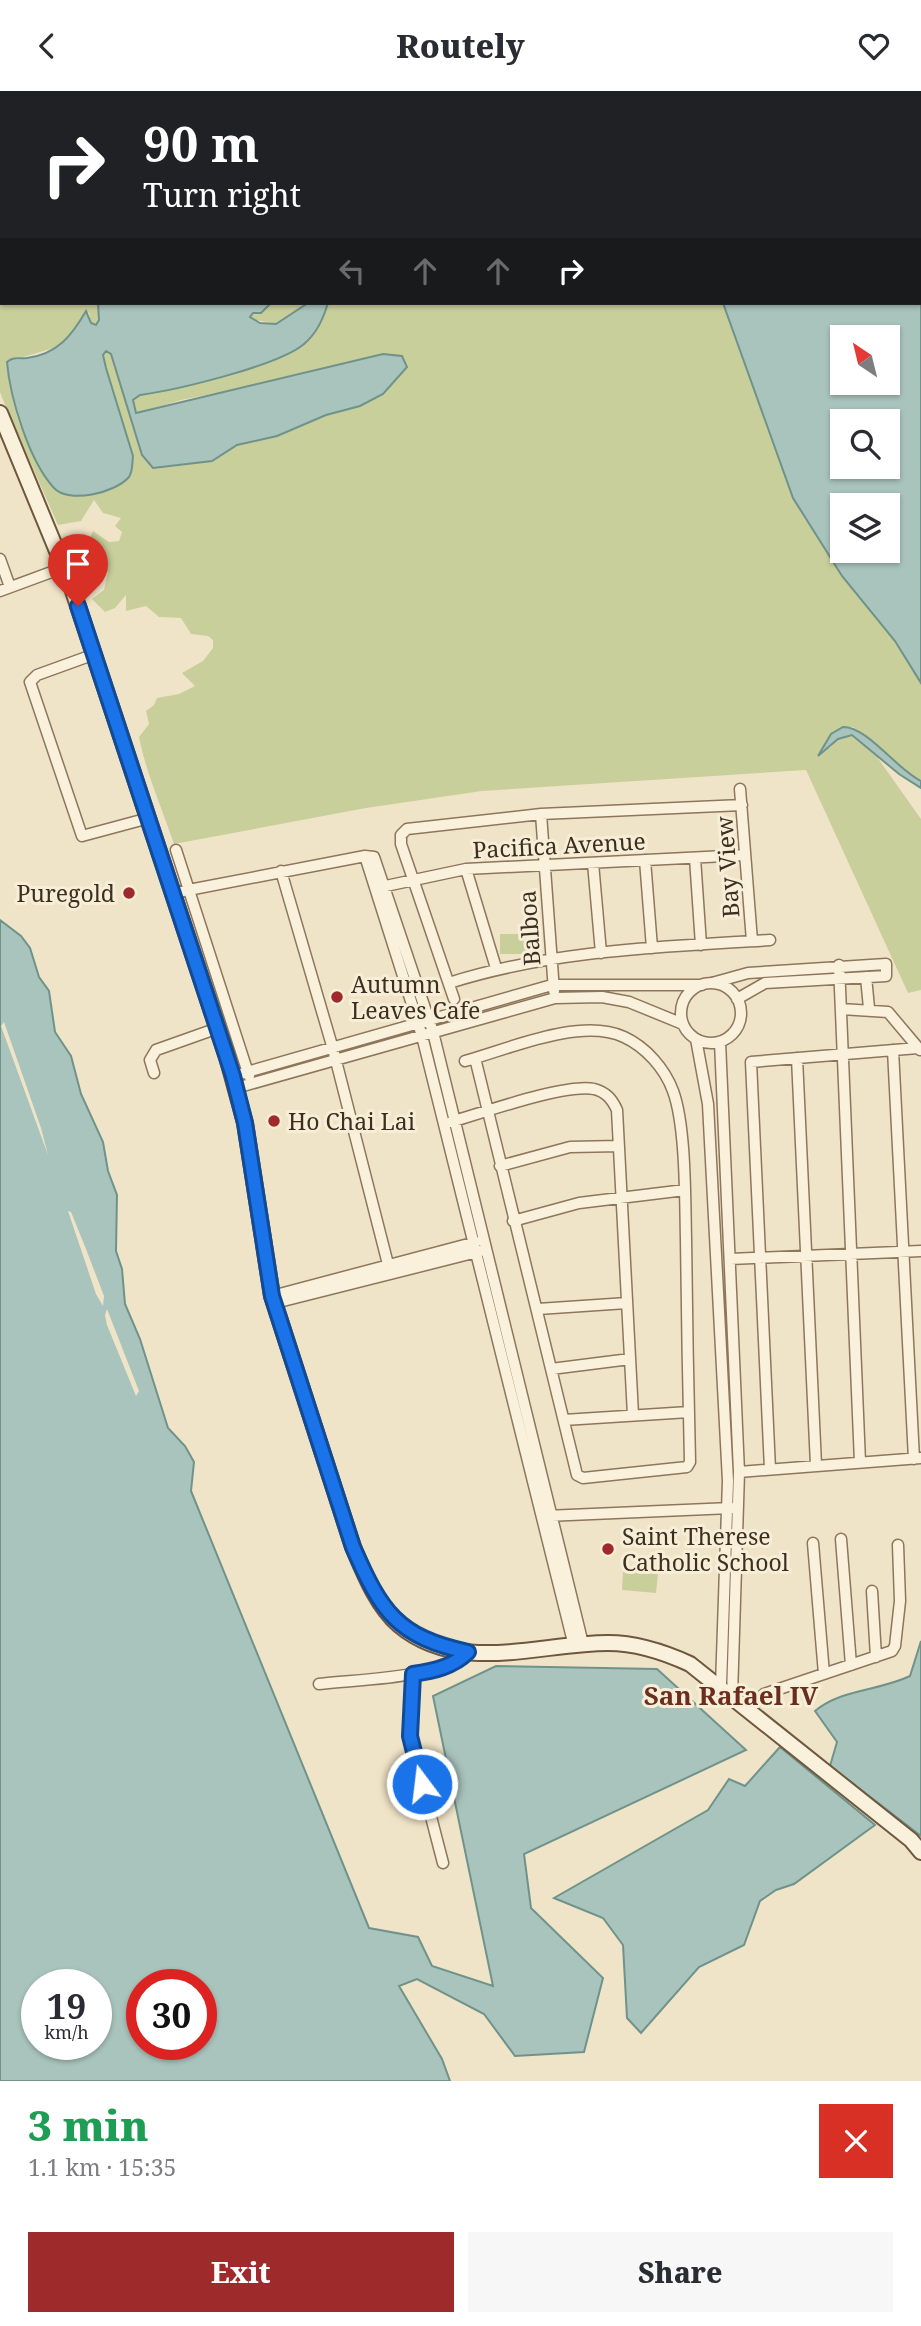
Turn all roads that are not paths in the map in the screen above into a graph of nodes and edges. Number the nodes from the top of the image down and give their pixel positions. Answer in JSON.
{"nodes":[{"id":1,"x":0,"y":413,"type":"edge"},
{"id":2,"x":0,"y":559,"type":"edge"},
{"id":3,"x":65,"y":567,"type":"junction"},
{"id":4,"x":5,"y":589,"type":"edge"},
{"id":5,"x":94,"y":654,"type":"junction"},
{"id":6,"x":740,"y":789,"type":"dead end"},
{"id":7,"x":742,"y":805,"type":"junction"},
{"id":8,"x":541,"y":814,"type":"junction"},
{"id":9,"x":149,"y":818,"type":"junction"},
{"id":10,"x":176,"y":850,"type":"dead end"},
{"id":11,"x":745,"y":855,"type":"junction"},
{"id":12,"x":695,"y":858,"type":"junction"},
{"id":13,"x":645,"y":860,"type":"junction"},
{"id":14,"x":593,"y":863,"type":"junction"},
{"id":15,"x":544,"y":864,"type":"junction"},
{"id":16,"x":466,"y":869,"type":"junction"},
{"id":17,"x":281,"y":871,"type":"junction"},
{"id":18,"x":414,"y":878,"type":"junction"},
{"id":19,"x":381,"y":887,"type":"junction"},
{"id":20,"x":189,"y":888,"type":"junction"},
{"id":21,"x":173,"y":893,"type":"junction"},
{"id":22,"x":769,"y":940,"type":"dead end"},
{"id":23,"x":752,"y":941,"type":"junction"},
{"id":24,"x":701,"y":945,"type":"junction"},
{"id":25,"x":652,"y":947,"type":"junction"},
{"id":26,"x":601,"y":953,"type":"junction"},
{"id":27,"x":549,"y":957,"type":"junction"},
{"id":28,"x":839,"y":965,"type":"junction"},
{"id":29,"x":496,"y":968,"type":"junction"},
{"id":30,"x":866,"y":977,"type":"junction"},
{"id":31,"x":840,"y":978,"type":"junction"},
{"id":32,"x":449,"y":983,"type":"junction"},
{"id":33,"x":707,"y":984,"type":"junction"},
{"id":34,"x":552,"y":985,"type":"junction"},
{"id":35,"x":555,"y":998,"type":"junction"},
{"id":36,"x":453,"y":999,"type":"dead end"},
{"id":37,"x":737,"y":999,"type":"junction"},
{"id":38,"x":869,"y":1008,"type":"junction"},
{"id":39,"x":841,"y":1009,"type":"junction"},
{"id":40,"x":430,"y":1021,"type":"junction"},
{"id":41,"x":418,"y":1024,"type":"junction"},
{"id":42,"x":683,"y":1024,"type":"junction"},
{"id":43,"x":218,"y":1028,"type":"junction"},
{"id":44,"x":433,"y":1032,"type":"junction"},
{"id":45,"x":422,"y":1036,"type":"junction"},
{"id":46,"x":696,"y":1039,"type":"junction"},
{"id":47,"x":720,"y":1042,"type":"junction"},
{"id":48,"x":333,"y":1049,"type":"junction"},
{"id":49,"x":893,"y":1050,"type":"junction"},
{"id":50,"x":920,"y":1050,"type":"edge"},
{"id":51,"x":843,"y":1055,"type":"junction"},
{"id":52,"x":797,"y":1058,"type":"junction"},
{"id":53,"x":336,"y":1061,"type":"junction"},
{"id":54,"x":155,"y":1073,"type":"dead end"},
{"id":55,"x":239,"y":1079,"type":"junction"},
{"id":56,"x":251,"y":1084,"type":"junction"},
{"id":57,"x":486,"y":1112,"type":"junction"},
{"id":58,"x":455,"y":1121,"type":"junction"},
{"id":59,"x":443,"y":1124,"type":"junction"},
{"id":60,"x":619,"y":1146,"type":"junction"},
{"id":61,"x":500,"y":1166,"type":"junction"},
{"id":62,"x":720,"y":1187,"type":"junction"},
{"id":63,"x":685,"y":1190,"type":"junction"},
{"id":64,"x":623,"y":1199,"type":"junction"},
{"id":65,"x":513,"y":1221,"type":"junction"},
{"id":66,"x":479,"y":1246,"type":"junction"},
{"id":67,"x":921,"y":1251,"type":"edge"},
{"id":68,"x":904,"y":1252,"type":"junction"},
{"id":69,"x":852,"y":1254,"type":"junction"},
{"id":70,"x":807,"y":1256,"type":"junction"},
{"id":71,"x":761,"y":1258,"type":"junction"},
{"id":72,"x":730,"y":1259,"type":"junction"},
{"id":73,"x":389,"y":1268,"type":"junction"},
{"id":74,"x":273,"y":1299,"type":"junction"},
{"id":75,"x":627,"y":1303,"type":"junction"},
{"id":76,"x":538,"y":1309,"type":"junction"},
{"id":77,"x":630,"y":1359,"type":"junction"},
{"id":78,"x":551,"y":1369,"type":"junction"},
{"id":79,"x":689,"y":1412,"type":"junction"},
{"id":80,"x":634,"y":1415,"type":"junction"},
{"id":81,"x":564,"y":1420,"type":"junction"},
{"id":82,"x":917,"y":1459,"type":"edge"},
{"id":83,"x":860,"y":1462,"type":"junction"},
{"id":84,"x":816,"y":1465,"type":"junction"},
{"id":85,"x":769,"y":1469,"type":"junction"},
{"id":86,"x":740,"y":1472,"type":"junction"},
{"id":87,"x":726,"y":1507,"type":"junction"},
{"id":88,"x":738,"y":1508,"type":"junction"},
{"id":89,"x":547,"y":1516,"type":"junction"},
{"id":90,"x":841,"y":1539,"type":"dead end"},
{"id":91,"x":813,"y":1543,"type":"dead end"},
{"id":92,"x":898,"y":1545,"type":"dead end"},
{"id":93,"x":872,"y":1591,"type":"dead end"},
{"id":94,"x":578,"y":1645,"type":"junction"},
{"id":95,"x":468,"y":1652,"type":"junction"},
{"id":96,"x":876,"y":1657,"type":"junction"},
{"id":97,"x":851,"y":1665,"type":"junction"},
{"id":98,"x":413,"y":1674,"type":"junction"},
{"id":99,"x":824,"y":1674,"type":"junction"},
{"id":100,"x":319,"y":1684,"type":"dead end"},
{"id":101,"x":727,"y":1691,"type":"junction"},
{"id":102,"x":750,"y":1709,"type":"junction"},
{"id":103,"x":921,"y":1852,"type":"edge"},
{"id":104,"x":443,"y":1863,"type":"dead end"}],
"edges":[{"from":1,"to":3,"type":"main road"},
{"from":2,"to":4,"type":"street"},
{"from":3,"to":4,"type":"street"},
{"from":3,"to":5,"type":"main road"},
{"from":5,"to":9,"type":"main road"},
{"from":5,"to":9,"type":"street"},
{"from":6,"to":7,"type":"street","name":"Bay View"},
{"from":7,"to":8,"type":"street"},
{"from":7,"to":11,"type":"street","name":"Bay View"},
{"from":8,"to":15,"type":"street","name":"Balboa"},
{"from":8,"to":18,"type":"street"},
{"from":9,"to":21,"type":"main road"},
{"from":10,"to":20,"type":"street"},
{"from":11,"to":12,"type":"street","name":"Pacifica Avenue"},
{"from":11,"to":23,"type":"street","name":"Bay View"},
{"from":12,"to":13,"type":"street","name":"Pacifica Avenue"},
{"from":12,"to":24,"type":"street"},
{"from":13,"to":14,"type":"street","name":"Pacifica Avenue"},
{"from":13,"to":25,"type":"street"},
{"from":14,"to":15,"type":"street","name":"Pacifica Avenue"},
{"from":14,"to":26,"type":"street"},
{"from":15,"to":16,"type":"street","name":"Pacifica Avenue"},
{"from":15,"to":27,"type":"street","name":"Balboa"},
{"from":16,"to":18,"type":"street","name":"Pacifica Avenue"},
{"from":16,"to":29,"type":"street"},
{"from":17,"to":19,"type":"street"},
{"from":17,"to":20,"type":"street"},
{"from":17,"to":48,"type":"street"},
{"from":18,"to":19,"type":"street","name":"Pacifica Avenue"},
{"from":18,"to":32,"type":"street"},
{"from":19,"to":40,"type":"street"},
{"from":19,"to":41,"type":"street"},
{"from":20,"to":21,"type":"street"},
{"from":20,"to":55,"type":"street"},
{"from":21,"to":43,"type":"main road"},
{"from":22,"to":23,"type":"street"},
{"from":23,"to":24,"type":"street"},
{"from":24,"to":25,"type":"street"},
{"from":25,"to":26,"type":"street"},
{"from":26,"to":27,"type":"street"},
{"from":27,"to":29,"type":"street"},
{"from":27,"to":34,"type":"street","name":"Balboa"},
{"from":28,"to":30,"type":"street"},
{"from":28,"to":31,"type":"street"},
{"from":28,"to":33,"type":"street"},
{"from":29,"to":32,"type":"street"},
{"from":30,"to":31,"type":"street"},
{"from":30,"to":38,"type":"street"},
{"from":31,"to":37,"type":"street"},
{"from":31,"to":39,"type":"street"},
{"from":32,"to":36,"type":"street"},
{"from":33,"to":34,"type":"street"},
{"from":33,"to":37,"type":"street"},
{"from":33,"to":42,"type":"street"},
{"from":34,"to":35,"type":"street","name":"Balboa"},
{"from":34,"to":40,"type":"street"},
{"from":35,"to":42,"type":"street"},
{"from":35,"to":44,"type":"street"},
{"from":37,"to":47,"type":"street"},
{"from":38,"to":39,"type":"street"},
{"from":38,"to":50,"type":"street"},
{"from":39,"to":51,"type":"street"},
{"from":40,"to":41,"type":"street"},
{"from":40,"to":44,"type":"street"},
{"from":41,"to":45,"type":"street"},
{"from":41,"to":48,"type":"street"},
{"from":42,"to":46,"type":"street"},
{"from":43,"to":54,"type":"street"},
{"from":43,"to":55,"type":"main road"},
{"from":44,"to":45,"type":"street"},
{"from":44,"to":58,"type":"street"},
{"from":45,"to":53,"type":"street"},
{"from":45,"to":59,"type":"street"},
{"from":46,"to":47,"type":"street"},
{"from":46,"to":62,"type":"street"},
{"from":47,"to":62,"type":"street"},
{"from":48,"to":53,"type":"street"},
{"from":48,"to":55,"type":"street"},
{"from":49,"to":50,"type":"street"},
{"from":49,"to":51,"type":"street"},
{"from":49,"to":68,"type":"street"},
{"from":51,"to":52,"type":"street"},
{"from":51,"to":69,"type":"street"},
{"from":52,"to":70,"type":"street"},
{"from":52,"to":71,"type":"street"},
{"from":53,"to":56,"type":"street"},
{"from":53,"to":73,"type":"street"},
{"from":55,"to":56,"type":"street"},
{"from":55,"to":56,"type":"street"},
{"from":55,"to":74,"type":"main road"},
{"from":57,"to":58,"type":"street"},
{"from":57,"to":60,"type":"street"},
{"from":57,"to":61,"type":"street"},
{"from":57,"to":63,"type":"street"},
{"from":58,"to":59,"type":"street"},
{"from":58,"to":66,"type":"street"},
{"from":59,"to":66,"type":"street"},
{"from":60,"to":61,"type":"street"},
{"from":60,"to":64,"type":"street"},
{"from":61,"to":65,"type":"street"},
{"from":62,"to":72,"type":"street"},
{"from":62,"to":87,"type":"street"},
{"from":63,"to":64,"type":"street"},
{"from":63,"to":79,"type":"street"},
{"from":64,"to":65,"type":"street"},
{"from":64,"to":75,"type":"street"},
{"from":65,"to":76,"type":"street"},
{"from":66,"to":73,"type":"street"},
{"from":66,"to":89,"type":"street"},
{"from":67,"to":68,"type":"street"},
{"from":68,"to":69,"type":"street"},
{"from":68,"to":82,"type":"street"},
{"from":69,"to":70,"type":"street"},
{"from":69,"to":83,"type":"street"},
{"from":70,"to":71,"type":"street"},
{"from":70,"to":84,"type":"street"},
{"from":71,"to":72,"type":"street"},
{"from":71,"to":85,"type":"street"},
{"from":72,"to":86,"type":"street"},
{"from":73,"to":74,"type":"street"},
{"from":74,"to":95,"type":"main road"},
{"from":75,"to":76,"type":"street"},
{"from":75,"to":77,"type":"street"},
{"from":76,"to":78,"type":"street"},
{"from":77,"to":78,"type":"street"},
{"from":77,"to":80,"type":"street"},
{"from":78,"to":81,"type":"street"},
{"from":79,"to":80,"type":"street"},
{"from":79,"to":81,"type":"street"},
{"from":80,"to":81,"type":"street"},
{"from":82,"to":83,"type":"street"},
{"from":83,"to":84,"type":"street"},
{"from":84,"to":85,"type":"street"},
{"from":85,"to":86,"type":"street"},
{"from":86,"to":88,"type":"street"},
{"from":87,"to":88,"type":"street"},
{"from":87,"to":89,"type":"street"},
{"from":87,"to":101,"type":"street"},
{"from":88,"to":101,"type":"street"},
{"from":89,"to":94,"type":"street"},
{"from":90,"to":97,"type":"street"},
{"from":91,"to":99,"type":"street"},
{"from":92,"to":96,"type":"street"},
{"from":93,"to":96,"type":"street"},
{"from":94,"to":95,"type":"main road"},
{"from":94,"to":101,"type":"main road"},
{"from":95,"to":98,"type":"street"},
{"from":96,"to":97,"type":"street"},
{"from":97,"to":99,"type":"street"},
{"from":98,"to":100,"type":"street"},
{"from":98,"to":104,"type":"street"},
{"from":99,"to":102,"type":"street"},
{"from":101,"to":102,"type":"main road"},
{"from":102,"to":103,"type":"main road"}]}
